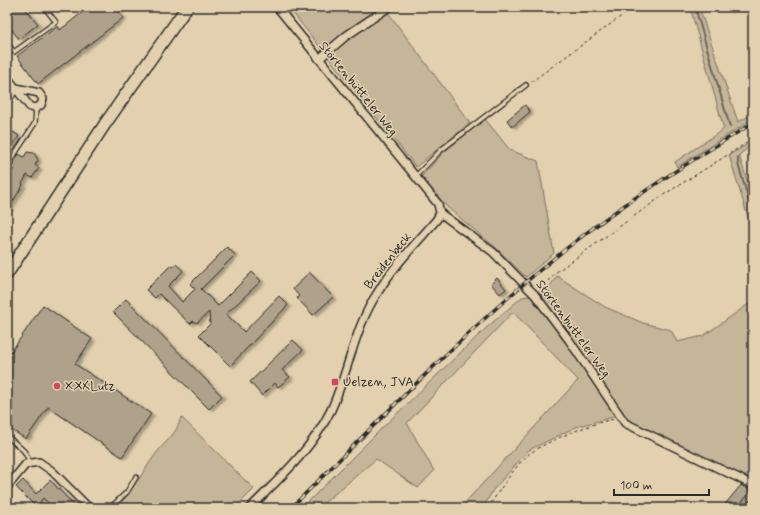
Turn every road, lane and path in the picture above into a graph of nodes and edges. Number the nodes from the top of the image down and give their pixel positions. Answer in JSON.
{"nodes":[{"id":1,"x":44,"y":7,"type":"edge"},
{"id":2,"x":187,"y":7,"type":"edge"},
{"id":3,"x":278,"y":7,"type":"edge"},
{"id":4,"x":389,"y":7,"type":"edge"},
{"id":5,"x":634,"y":7,"type":"edge"},
{"id":6,"x":7,"y":43,"type":"edge"},
{"id":7,"x":318,"y":59,"type":"junction"},
{"id":8,"x":7,"y":77,"type":"edge"},
{"id":9,"x":526,"y":85,"type":"joint"},
{"id":10,"x":16,"y":88,"type":"junction"},
{"id":11,"x":7,"y":105,"type":"edge"},
{"id":12,"x":36,"y":108,"type":"junction"},
{"id":13,"x":753,"y":139,"type":"edge"},
{"id":14,"x":7,"y":166,"type":"edge"},
{"id":15,"x":415,"y":177,"type":"junction"},
{"id":16,"x":440,"y":213,"type":"junction"},
{"id":17,"x":7,"y":274,"type":"edge"},
{"id":18,"x":535,"y":295,"type":"junction"},
{"id":19,"x":622,"y":418,"type":"junction"},
{"id":20,"x":7,"y":436,"type":"edge"},
{"id":21,"x":30,"y":462,"type":"junction"},
{"id":22,"x":136,"y":477,"type":"dead end"},
{"id":23,"x":753,"y":485,"type":"edge"},
{"id":24,"x":7,"y":487,"type":"edge"},
{"id":25,"x":753,"y":504,"type":"edge"},
{"id":26,"x":89,"y":508,"type":"edge"},
{"id":27,"x":110,"y":508,"type":"edge"},
{"id":28,"x":250,"y":508,"type":"edge"},
{"id":29,"x":488,"y":508,"type":"edge"},
{"id":30,"x":751,"y":508,"type":"edge"}],
"edges":[{"from":1,"to":6,"type":"lane"},
{"from":2,"to":17,"type":"main road"},
{"from":3,"to":7,"type":"street","name":"Störtenbütteler Weg"},
{"from":4,"to":7,"type":"street"},
{"from":5,"to":9,"type":"path"},
{"from":7,"to":15,"type":"street","name":"Störtenbütteler Weg"},
{"from":8,"to":10,"type":"street"},
{"from":9,"to":15,"type":"lane"},
{"from":10,"to":11,"type":"lane"},
{"from":10,"to":12,"type":"street"},
{"from":10,"to":12,"type":"street"},
{"from":12,"to":14,"type":"lane"},
{"from":13,"to":18,"type":"path"},
{"from":15,"to":16,"type":"street","name":"Störtenbütteler Weg"},
{"from":16,"to":18,"type":"street","name":"Störtenbütteler Weg"},
{"from":16,"to":28,"type":"street","name":"Breidenbeck"},
{"from":18,"to":19,"type":"street","name":"Störtenbütteler Weg"},
{"from":19,"to":23,"type":"street","name":"Störtenbütteler Weg"},
{"from":19,"to":29,"type":"path"},
{"from":20,"to":21,"type":"lane"},
{"from":21,"to":24,"type":"street"},
{"from":21,"to":26,"type":"street"},
{"from":22,"to":27,"type":"lane"},
{"from":25,"to":30,"type":"street"}]}
